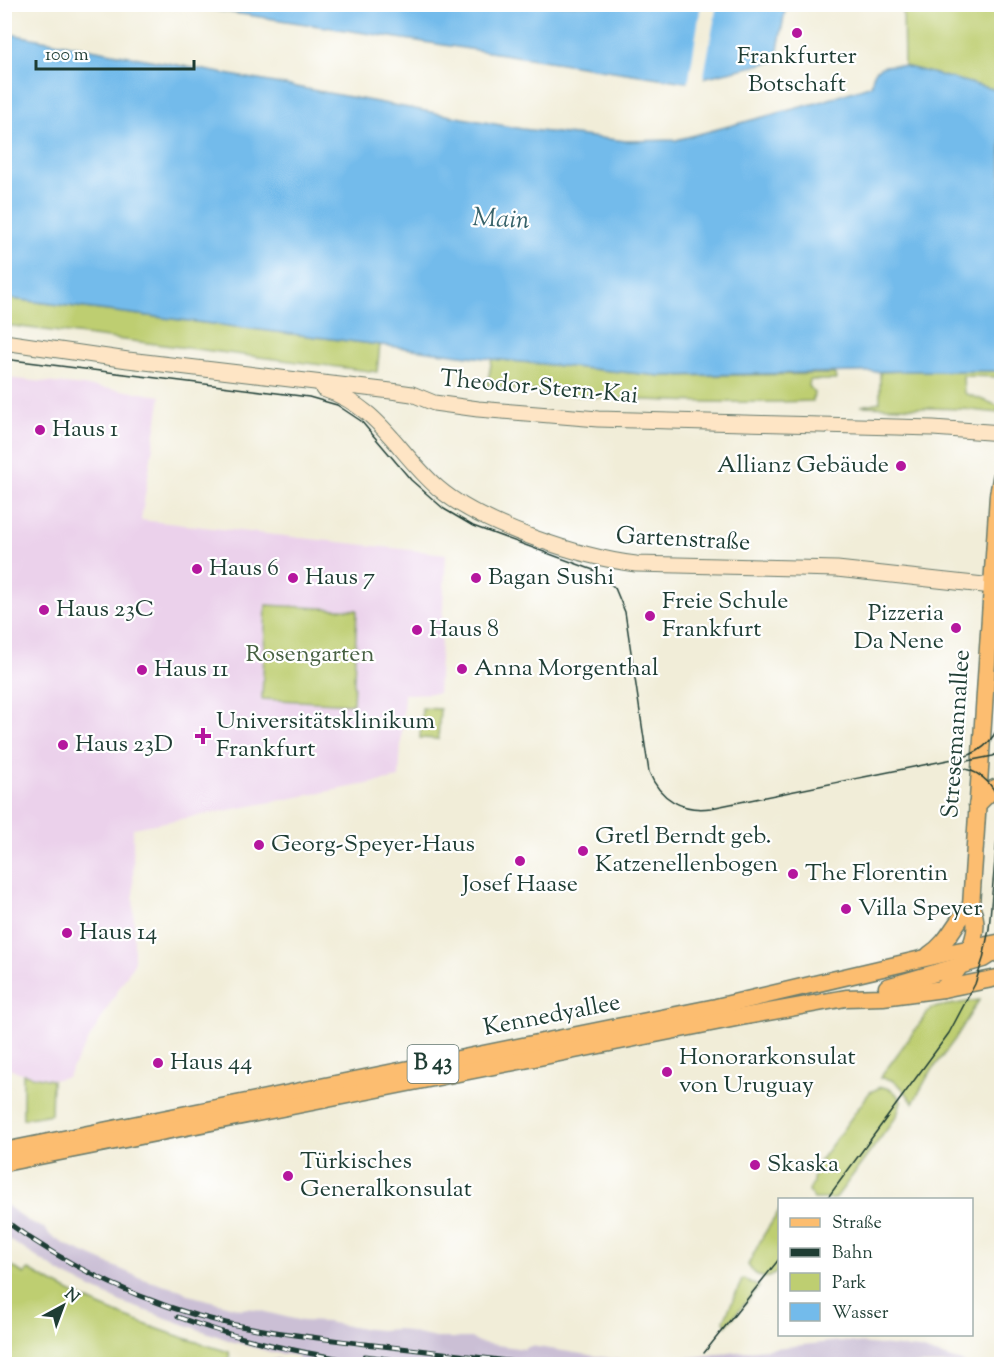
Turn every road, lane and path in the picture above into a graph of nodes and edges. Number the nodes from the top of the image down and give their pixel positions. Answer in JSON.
{"nodes":[{"id":1,"x":4,"y":342,"type":"edge"},
{"id":2,"x":309,"y":383,"type":"junction"},
{"id":3,"x":422,"y":399,"type":"junction"},
{"id":4,"x":378,"y":421,"type":"junction"},
{"id":5,"x":1002,"y":433,"type":"edge"},
{"id":6,"x":1002,"y":473,"type":"edge"},
{"id":7,"x":996,"y":586,"type":"edge"},
{"id":8,"x":1002,"y":785,"type":"edge"},
{"id":9,"x":977,"y":805,"type":"junction"},
{"id":10,"x":971,"y":906,"type":"junction"},
{"id":11,"x":1002,"y":942,"type":"edge"},
{"id":12,"x":1002,"y":947,"type":"edge"},
{"id":13,"x":969,"y":948,"type":"junction"},
{"id":14,"x":923,"y":959,"type":"junction"},
{"id":15,"x":1002,"y":962,"type":"edge"},
{"id":16,"x":960,"y":967,"type":"junction"},
{"id":17,"x":999,"y":978,"type":"edge"},
{"id":18,"x":943,"y":989,"type":"junction"},
{"id":19,"x":846,"y":998,"type":"junction"},
{"id":20,"x":4,"y":1151,"type":"edge"},
{"id":21,"x":4,"y":1163,"type":"edge"}],
"edges":[{"from":1,"to":2,"type":"main road","name":"Theodor-Stern-Kai"},
{"from":2,"to":3,"type":"main road","name":"Theodor-Stern-Kai"},
{"from":2,"to":4,"type":"main road","name":"Gartenstraße"},
{"from":3,"to":4,"type":"main road"},
{"from":3,"to":5,"type":"main road","name":"Theodor-Stern-Kai"},
{"from":4,"to":7,"type":"main road","name":"Gartenstraße"},
{"from":6,"to":7,"type":"main road","name":"Stresemannallee"},
{"from":7,"to":9,"type":"main road","name":"Stresemannallee"},
{"from":8,"to":9,"type":"main road"},
{"from":9,"to":10,"type":"main road","name":"Stresemannallee"},
{"from":10,"to":13,"type":"main road","name":"Stresemannallee"},
{"from":10,"to":14,"type":"main road"},
{"from":11,"to":13,"type":"main road","name":"Kennedyallee","number":"B 43"},
{"from":12,"to":16,"type":"main road","number":"B 43"},
{"from":13,"to":14,"type":"main road","name":"Kennedyallee","number":"B 43"},
{"from":13,"to":16,"type":"main road","name":"Stresemannallee"},
{"from":14,"to":20,"type":"main road","name":"Kennedyallee","number":"B 43"},
{"from":15,"to":17,"type":"main road"},
{"from":16,"to":18,"type":"main road","name":"Stresemannallee"},
{"from":16,"to":19,"type":"main road","number":"B 43"},
{"from":17,"to":18,"type":"main road","name":"Kennedyallee","number":"B 43"},
{"from":18,"to":19,"type":"main road","name":"Kennedyallee","number":"B 43"},
{"from":19,"to":21,"type":"main road","name":"Kennedyallee","number":"B 43"}]}
